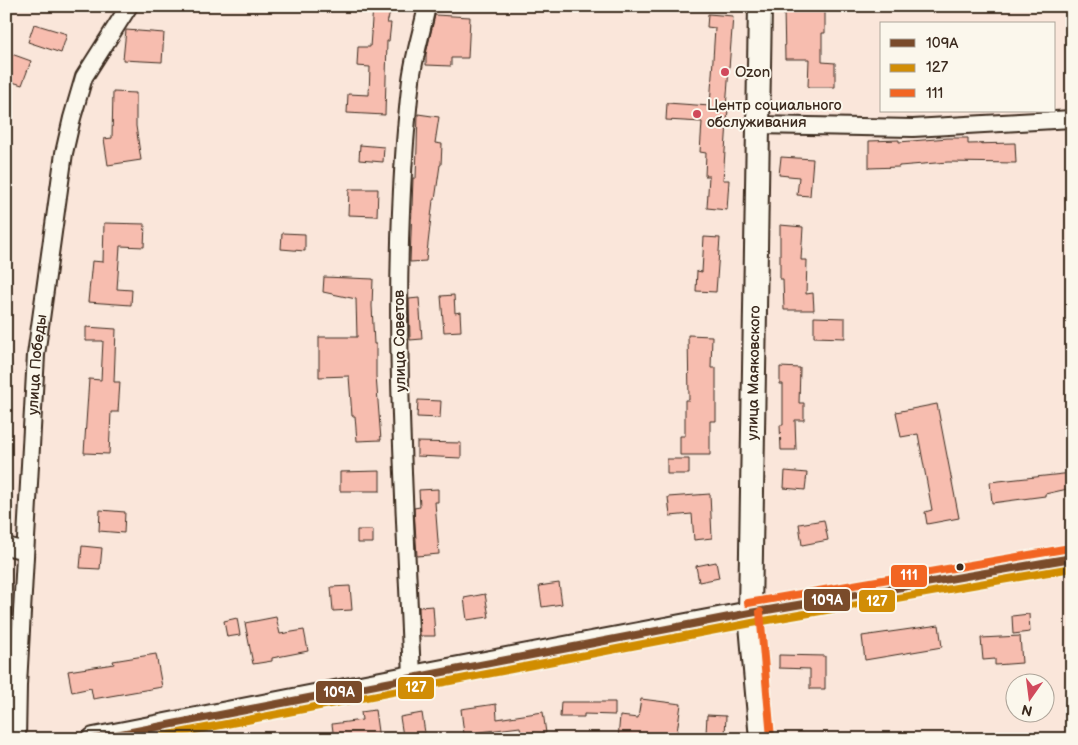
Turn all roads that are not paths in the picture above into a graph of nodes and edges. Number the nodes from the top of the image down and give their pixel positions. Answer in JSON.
{"nodes":[{"id":1,"x":129,"y":6,"type":"edge"},
{"id":2,"x":427,"y":6,"type":"edge"},
{"id":3,"x":760,"y":6,"type":"edge"},
{"id":4,"x":1072,"y":119,"type":"edge"},
{"id":5,"x":758,"y":124,"type":"junction"},
{"id":6,"x":6,"y":546,"type":"edge"},
{"id":7,"x":25,"y":551,"type":"junction"},
{"id":8,"x":1072,"y":558,"type":"edge"},
{"id":9,"x":750,"y":613,"type":"junction"},
{"id":10,"x":412,"y":677,"type":"junction"},
{"id":11,"x":17,"y":739,"type":"edge"},
{"id":12,"x":94,"y":739,"type":"edge"},
{"id":13,"x":761,"y":739,"type":"edge"}],
"edges":[{"from":1,"to":7,"type":"street","name":"улица Победы"},
{"from":2,"to":10,"type":"street","name":"улица Советов"},
{"from":3,"to":5,"type":"main road","name":"улица Маяковского"},
{"from":4,"to":5,"type":"street"},
{"from":5,"to":9,"type":"main road","name":"улица Маяковского"},
{"from":6,"to":7,"type":"street"},
{"from":7,"to":11,"type":"street","name":"улица Победы"},
{"from":8,"to":9,"type":"main road"},
{"from":9,"to":10,"type":"main road"},
{"from":9,"to":13,"type":"main road","name":"улица Маяковского"},
{"from":10,"to":12,"type":"main road"}]}
